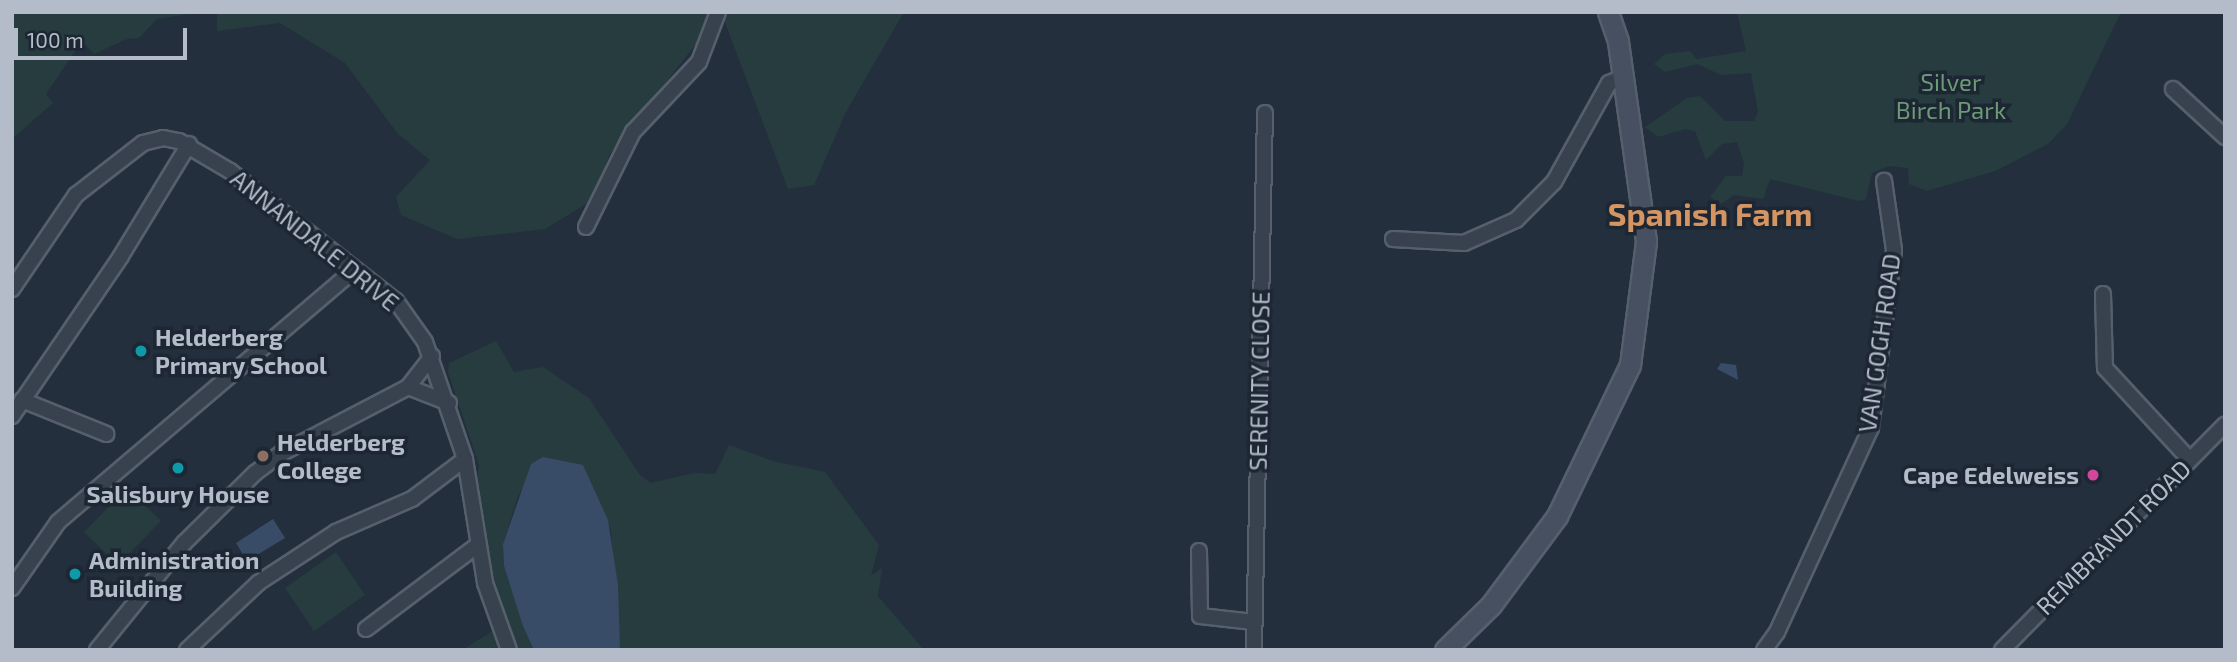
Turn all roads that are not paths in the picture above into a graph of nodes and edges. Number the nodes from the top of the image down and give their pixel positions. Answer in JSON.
{"nodes":[{"id":1,"x":718,"y":12,"type":"edge"},
{"id":2,"x":1608,"y":12,"type":"edge"},
{"id":3,"x":1623,"y":77,"type":"junction"},
{"id":4,"x":2173,"y":89,"type":"dead end"},
{"id":5,"x":1265,"y":113,"type":"dead end"},
{"id":6,"x":2225,"y":137,"type":"edge"},
{"id":7,"x":189,"y":144,"type":"junction"},
{"id":8,"x":1884,"y":181,"type":"dead end"},
{"id":9,"x":586,"y":227,"type":"dead end"},
{"id":10,"x":1393,"y":239,"type":"dead end"},
{"id":11,"x":353,"y":271,"type":"junction"},
{"id":12,"x":12,"y":289,"type":"edge"},
{"id":13,"x":2103,"y":294,"type":"dead end"},
{"id":14,"x":432,"y":356,"type":"junction"},
{"id":15,"x":408,"y":387,"type":"junction"},
{"id":16,"x":22,"y":400,"type":"junction"},
{"id":17,"x":449,"y":403,"type":"junction"},
{"id":18,"x":12,"y":416,"type":"edge"},
{"id":19,"x":2225,"y":425,"type":"edge"},
{"id":20,"x":106,"y":434,"type":"dead end"},
{"id":21,"x":465,"y":459,"type":"junction"},
{"id":22,"x":2190,"y":460,"type":"junction"},
{"id":23,"x":478,"y":545,"type":"junction"},
{"id":24,"x":1199,"y":551,"type":"dead end"},
{"id":25,"x":12,"y":588,"type":"edge"},
{"id":26,"x":1254,"y":622,"type":"junction"},
{"id":27,"x":366,"y":629,"type":"dead end"},
{"id":28,"x":97,"y":650,"type":"edge"},
{"id":29,"x":187,"y":650,"type":"edge"},
{"id":30,"x":509,"y":650,"type":"edge"},
{"id":31,"x":1254,"y":650,"type":"edge"},
{"id":32,"x":1445,"y":650,"type":"edge"},
{"id":33,"x":1764,"y":650,"type":"edge"},
{"id":34,"x":2002,"y":650,"type":"edge"}],
"edges":[{"from":1,"to":9,"type":"street"},
{"from":2,"to":3,"type":"street"},
{"from":3,"to":10,"type":"street"},
{"from":3,"to":32,"type":"street"},
{"from":4,"to":6,"type":"street"},
{"from":5,"to":26,"type":"street","name":"SERENITY CLOSE"},
{"from":7,"to":11,"type":"street","name":"ANNANDALE DRIVE"},
{"from":7,"to":12,"type":"street","name":"ANNANDALE DRIVE"},
{"from":7,"to":16,"type":"street"},
{"from":8,"to":33,"type":"street","name":"VAN GOGH ROAD"},
{"from":11,"to":14,"type":"street","name":"ANNANDALE DRIVE"},
{"from":11,"to":25,"type":"street"},
{"from":13,"to":22,"type":"street"},
{"from":14,"to":15,"type":"street"},
{"from":14,"to":17,"type":"street","name":"ANNANDALE DRIVE"},
{"from":15,"to":17,"type":"street"},
{"from":15,"to":28,"type":"street"},
{"from":16,"to":18,"type":"street"},
{"from":16,"to":20,"type":"street"},
{"from":17,"to":21,"type":"street","name":"ANNANDALE DRIVE"},
{"from":19,"to":22,"type":"street","name":"REMBRANDT ROAD"},
{"from":21,"to":23,"type":"street","name":"ANNANDALE DRIVE"},
{"from":21,"to":29,"type":"street"},
{"from":22,"to":34,"type":"street","name":"REMBRANDT ROAD"},
{"from":23,"to":27,"type":"street"},
{"from":23,"to":30,"type":"street","name":"ANNANDALE DRIVE"},
{"from":24,"to":26,"type":"street"},
{"from":26,"to":31,"type":"street","name":"SERENITY CLOSE"}]}
